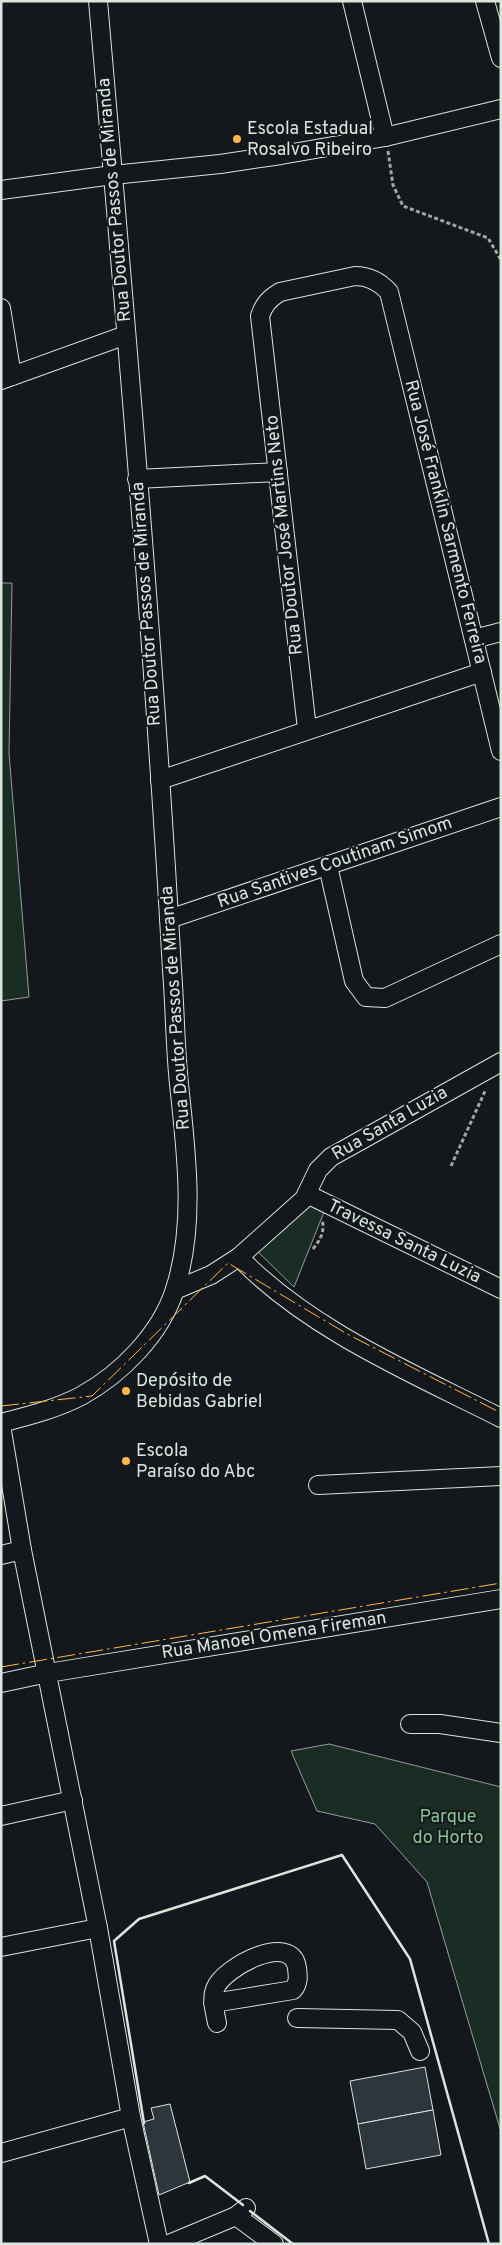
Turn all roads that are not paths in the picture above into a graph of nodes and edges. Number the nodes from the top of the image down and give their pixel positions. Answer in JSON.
{"nodes":[{"id":1,"x":98,"y":1,"type":"edge"},
{"id":2,"x":352,"y":1,"type":"edge"},
{"id":3,"x":485,"y":1,"type":"edge"},
{"id":4,"x":501,"y":58,"type":"edge"},
{"id":5,"x":501,"y":109,"type":"edge"},
{"id":6,"x":385,"y":137,"type":"junction"},
{"id":7,"x":113,"y":175,"type":"junction"},
{"id":8,"x":1,"y":190,"type":"edge"},
{"id":9,"x":389,"y":292,"type":"joint"},
{"id":10,"x":1,"y":308,"type":"edge"},
{"id":11,"x":126,"y":335,"type":"junction"},
{"id":12,"x":7,"y":378,"type":"edge"},
{"id":13,"x":278,"y":472,"type":"junction"},
{"id":14,"x":137,"y":479,"type":"junction"},
{"id":15,"x":501,"y":632,"type":"edge"},
{"id":16,"x":474,"y":639,"type":"junction"},
{"id":17,"x":482,"y":672,"type":"junction"},
{"id":18,"x":307,"y":730,"type":"junction"},
{"id":19,"x":501,"y":752,"type":"edge"},
{"id":20,"x":160,"y":780,"type":"junction"},
{"id":21,"x":501,"y":807,"type":"edge"},
{"id":22,"x":328,"y":866,"type":"junction"},
{"id":23,"x":169,"y":919,"type":"junction"},
{"id":24,"x":501,"y":944,"type":"edge"},
{"id":25,"x":499,"y":1062,"type":"edge"},
{"id":26,"x":311,"y":1196,"type":"junction"},
{"id":27,"x":239,"y":1257,"type":"junction"},
{"id":28,"x":501,"y":1289,"type":"edge"},
{"id":29,"x":175,"y":1290,"type":"junction"},
{"id":30,"x":501,"y":1418,"type":"edge"},
{"id":31,"x":1,"y":1424,"type":"edge"},
{"id":32,"x":501,"y":1476,"type":"edge"},
{"id":33,"x":318,"y":1485,"type":"dead end"},
{"id":34,"x":22,"y":1550,"type":"junction"},
{"id":35,"x":1,"y":1555,"type":"edge"},
{"id":36,"x":501,"y":1599,"type":"edge"},
{"id":37,"x":48,"y":1672,"type":"junction"},
{"id":38,"x":1,"y":1683,"type":"edge"},
{"id":39,"x":410,"y":1724,"type":"dead end"},
{"id":40,"x":501,"y":1733,"type":"edge"},
{"id":41,"x":73,"y":1800,"type":"junction"},
{"id":42,"x":1,"y":1816,"type":"edge"},
{"id":43,"x":98,"y":1928,"type":"junction"},
{"id":44,"x":1,"y":1947,"type":"edge"},
{"id":45,"x":213,"y":2003,"type":"junction"},
{"id":46,"x":297,"y":2018,"type":"dead end"},
{"id":47,"x":217,"y":2023,"type":"dead end"},
{"id":48,"x":420,"y":2051,"type":"dead end"},
{"id":49,"x":131,"y":2117,"type":"junction"},
{"id":50,"x":1,"y":2153,"type":"edge"},
{"id":51,"x":158,"y":2244,"type":"edge"},
{"id":52,"x":168,"y":2244,"type":"edge"},
{"id":53,"x":274,"y":2244,"type":"edge"}],
"edges":[{"from":1,"to":7,"type":"street","name":"Rua Doutor Passos de Miranda"},
{"from":2,"to":6,"type":"street"},
{"from":3,"to":4,"type":"street"},
{"from":5,"to":6,"type":"street"},
{"from":6,"to":7,"type":"street"},
{"from":7,"to":8,"type":"street"},
{"from":7,"to":11,"type":"street","name":"Rua Doutor Passos de Miranda"},
{"from":9,"to":13,"type":"street","name":"Rua Doutor José Martins Neto"},
{"from":9,"to":16,"type":"street","name":"Rua José Franklin Sarmento Ferreira"},
{"from":10,"to":12,"type":"street"},
{"from":11,"to":12,"type":"street"},
{"from":11,"to":14,"type":"street","name":"Rua Doutor Passos de Miranda"},
{"from":13,"to":14,"type":"street"},
{"from":13,"to":18,"type":"street","name":"Rua Doutor José Martins Neto"},
{"from":14,"to":20,"type":"street","name":"Rua Doutor Passos de Miranda"},
{"from":15,"to":16,"type":"street"},
{"from":16,"to":17,"type":"street","name":"Rua José Franklin Sarmento Ferreira"},
{"from":17,"to":18,"type":"street"},
{"from":17,"to":19,"type":"street","name":"Rua José Franklin Sarmento Ferreira"},
{"from":18,"to":20,"type":"street"},
{"from":20,"to":23,"type":"street","name":"Rua Doutor Passos de Miranda"},
{"from":21,"to":22,"type":"street","name":"Rua Santives Coutinam Simom"},
{"from":22,"to":23,"type":"street","name":"Rua Santives Coutinam Simom"},
{"from":22,"to":24,"type":"street"},
{"from":23,"to":29,"type":"street","name":"Rua Doutor Passos de Miranda"},
{"from":25,"to":26,"type":"street","name":"Rua Santa Luzia"},
{"from":26,"to":27,"type":"street","name":"Rua Santa Luzia"},
{"from":26,"to":28,"type":"street","name":"Travessa Santa Luzia"},
{"from":27,"to":29,"type":"street","name":"Rua Santa Luzia"},
{"from":27,"to":30,"type":"street"},
{"from":29,"to":31,"type":"street","name":"Rua Doutor Passos de Miranda"},
{"from":31,"to":34,"type":"street"},
{"from":32,"to":33,"type":"street"},
{"from":34,"to":35,"type":"street"},
{"from":34,"to":37,"type":"street"},
{"from":36,"to":37,"type":"street","name":"Rua Manoel Omena Fireman"},
{"from":37,"to":38,"type":"street","name":"Rua Manoel Omena Fireman"},
{"from":37,"to":41,"type":"street"},
{"from":39,"to":40,"type":"street"},
{"from":41,"to":42,"type":"street"},
{"from":41,"to":43,"type":"street"},
{"from":43,"to":44,"type":"street"},
{"from":43,"to":49,"type":"street"},
{"from":45,"to":45,"type":"street"},
{"from":45,"to":47,"type":"street"},
{"from":46,"to":48,"type":"street"},
{"from":49,"to":50,"type":"street"},
{"from":49,"to":51,"type":"street"},
{"from":52,"to":53,"type":"street"}]}
